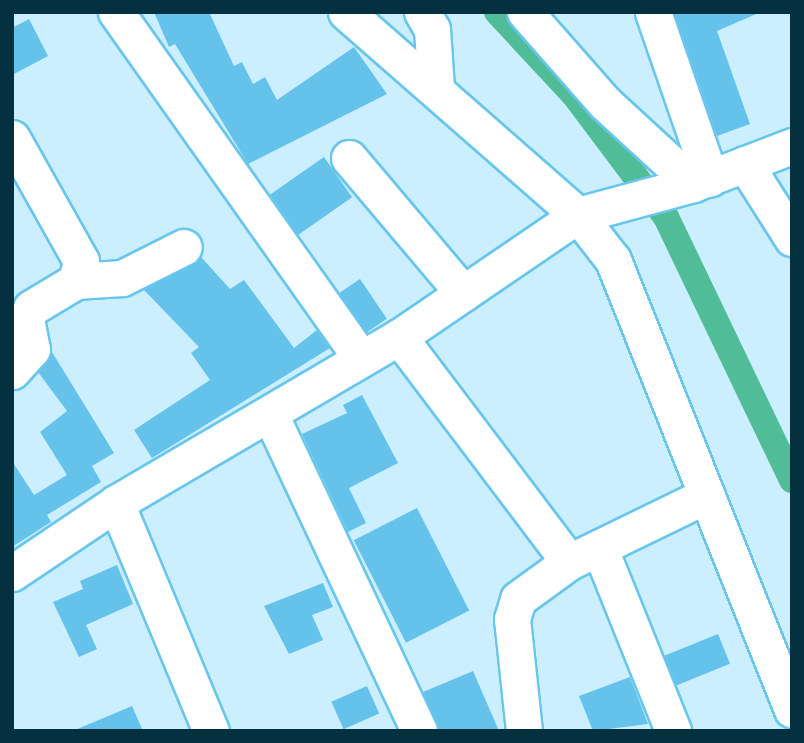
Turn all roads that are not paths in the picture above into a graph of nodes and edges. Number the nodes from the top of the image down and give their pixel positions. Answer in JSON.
{"nodes":[{"id":1,"x":116,"y":12,"type":"edge"},
{"id":2,"x":346,"y":12,"type":"edge"},
{"id":3,"x":422,"y":12,"type":"edge"},
{"id":4,"x":526,"y":12,"type":"edge"},
{"id":5,"x":653,"y":12,"type":"edge"},
{"id":6,"x":436,"y":87,"type":"junction"},
{"id":7,"x":12,"y":138,"type":"edge"},
{"id":8,"x":792,"y":146,"type":"edge"},
{"id":9,"x":349,"y":158,"type":"dead end"},
{"id":10,"x":745,"y":164,"type":"junction"},
{"id":11,"x":692,"y":184,"type":"junction"},
{"id":12,"x":578,"y":215,"type":"junction"},
{"id":13,"x":792,"y":238,"type":"edge"},
{"id":14,"x":184,"y":247,"type":"dead end"},
{"id":15,"x":76,"y":281,"type":"junction"},
{"id":16,"x":463,"y":293,"type":"junction"},
{"id":17,"x":399,"y":337,"type":"junction"},
{"id":18,"x":359,"y":355,"type":"junction"},
{"id":19,"x":12,"y":370,"type":"edge"},
{"id":20,"x":270,"y":414,"type":"junction"},
{"id":21,"x":707,"y":495,"type":"junction"},
{"id":22,"x":116,"y":503,"type":"junction"},
{"id":23,"x":584,"y":556,"type":"junction"},
{"id":24,"x":12,"y":573,"type":"edge"},
{"id":25,"x":792,"y":710,"type":"edge"},
{"id":26,"x":211,"y":731,"type":"edge"},
{"id":27,"x":419,"y":731,"type":"edge"},
{"id":28,"x":524,"y":731,"type":"edge"},
{"id":29,"x":673,"y":731,"type":"edge"}],
"edges":[{"from":1,"to":18,"type":"street"},
{"from":2,"to":6,"type":"street"},
{"from":3,"to":6,"type":"street"},
{"from":4,"to":11,"type":"street"},
{"from":5,"to":11,"type":"street"},
{"from":6,"to":12,"type":"street"},
{"from":7,"to":15,"type":"street"},
{"from":8,"to":10,"type":"street"},
{"from":9,"to":16,"type":"street"},
{"from":10,"to":11,"type":"street"},
{"from":10,"to":13,"type":"street"},
{"from":11,"to":12,"type":"street"},
{"from":12,"to":16,"type":"street"},
{"from":12,"to":21,"type":"street"},
{"from":14,"to":15,"type":"street"},
{"from":15,"to":19,"type":"street"},
{"from":16,"to":17,"type":"street"},
{"from":17,"to":18,"type":"street"},
{"from":17,"to":23,"type":"street"},
{"from":18,"to":20,"type":"street"},
{"from":20,"to":22,"type":"street"},
{"from":20,"to":27,"type":"street"},
{"from":21,"to":23,"type":"street"},
{"from":21,"to":25,"type":"street"},
{"from":22,"to":24,"type":"street"},
{"from":22,"to":26,"type":"street"},
{"from":23,"to":28,"type":"street"},
{"from":23,"to":29,"type":"street"}]}
